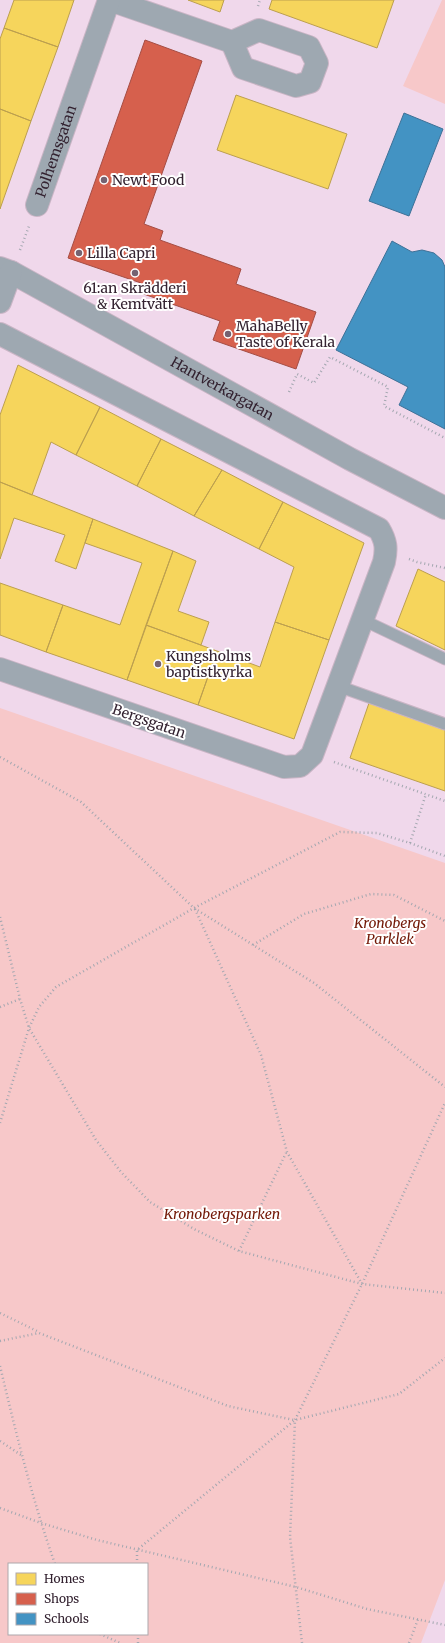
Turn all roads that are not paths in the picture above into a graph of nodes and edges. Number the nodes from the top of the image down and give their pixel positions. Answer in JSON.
{"nodes":[{"id":1,"x":109,"y":0,"type":"edge"},
{"id":2,"x":232,"y":42,"type":"dead end"},
{"id":3,"x":37,"y":205,"type":"road end"},
{"id":4,"x":6,"y":270,"type":"edge"},
{"id":5,"x":0,"y":302,"type":"edge"},
{"id":6,"x":0,"y":334,"type":"edge"},
{"id":7,"x":445,"y":508,"type":"edge"},
{"id":8,"x":363,"y":620,"type":"junction"},
{"id":9,"x":445,"y":659,"type":"edge"},
{"id":10,"x":0,"y":669,"type":"edge"},
{"id":11,"x":338,"y":686,"type":"junction"},
{"id":12,"x":445,"y":724,"type":"edge"}],
"edges":[{"from":1,"to":2,"type":"street"},
{"from":1,"to":3,"type":"street","name":"Polhemsgatan"},
{"from":4,"to":5,"type":"street"},
{"from":4,"to":7,"type":"street","name":"Hantverkargatan"},
{"from":6,"to":8,"type":"street"},
{"from":8,"to":9,"type":"lane"},
{"from":8,"to":11,"type":"street"},
{"from":10,"to":11,"type":"street","name":"Bergsgatan"},
{"from":11,"to":12,"type":"lane"}]}
